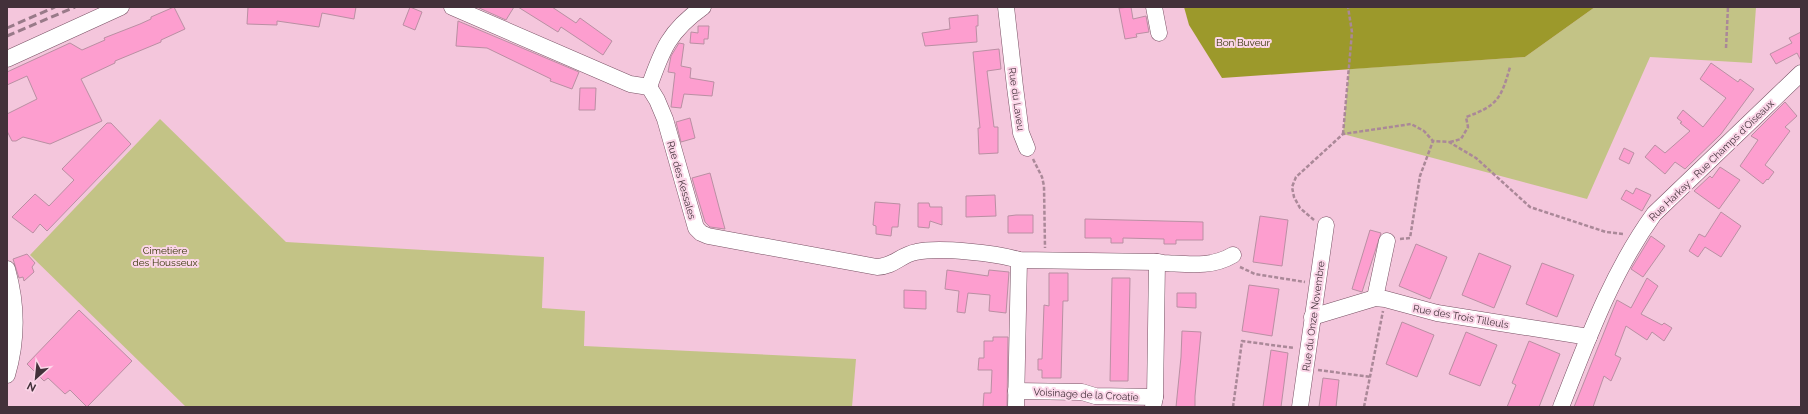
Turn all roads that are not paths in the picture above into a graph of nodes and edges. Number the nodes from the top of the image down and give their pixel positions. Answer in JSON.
{"nodes":[{"id":1,"x":121,"y":7,"type":"edge"},
{"id":2,"x":452,"y":7,"type":"edge"},
{"id":3,"x":703,"y":7,"type":"edge"},
{"id":4,"x":1006,"y":7,"type":"edge"},
{"id":5,"x":1154,"y":7,"type":"edge"},
{"id":6,"x":1159,"y":33,"type":"dead end"},
{"id":7,"x":7,"y":59,"type":"edge"},
{"id":8,"x":1801,"y":73,"type":"edge"},
{"id":9,"x":648,"y":87,"type":"junction"},
{"id":10,"x":1027,"y":148,"type":"road end"},
{"id":11,"x":1326,"y":225,"type":"road end"},
{"id":12,"x":1387,"y":241,"type":"road end"},
{"id":13,"x":1230,"y":257,"type":"road end"},
{"id":14,"x":1019,"y":260,"type":"junction"},
{"id":15,"x":1157,"y":262,"type":"junction"},
{"id":16,"x":7,"y":270,"type":"edge"},
{"id":17,"x":1380,"y":298,"type":"junction"},
{"id":18,"x":1312,"y":317,"type":"junction"},
{"id":19,"x":1589,"y":336,"type":"junction"},
{"id":20,"x":7,"y":375,"type":"edge"},
{"id":21,"x":1016,"y":391,"type":"junction"},
{"id":22,"x":1154,"y":402,"type":"edge"},
{"id":23,"x":1016,"y":407,"type":"edge"},
{"id":24,"x":1300,"y":407,"type":"edge"},
{"id":25,"x":1561,"y":407,"type":"edge"}],
"edges":[{"from":1,"to":7,"type":"street"},
{"from":2,"to":9,"type":"street"},
{"from":3,"to":9,"type":"street"},
{"from":4,"to":10,"type":"street","name":"Rue du Laveu"},
{"from":5,"to":6,"type":"street"},
{"from":8,"to":19,"type":"street","name":"Rue Harkay - Rue Champs d'Oiseaux"},
{"from":9,"to":14,"type":"street","name":"Rue des Kessales"},
{"from":11,"to":18,"type":"street","name":"Rue du Onze Novembre"},
{"from":12,"to":17,"type":"street"},
{"from":13,"to":15,"type":"street"},
{"from":14,"to":15,"type":"street"},
{"from":14,"to":21,"type":"street"},
{"from":15,"to":22,"type":"street","name":"Voisinage de la Croatie"},
{"from":16,"to":20,"type":"street"},
{"from":17,"to":18,"type":"street"},
{"from":17,"to":19,"type":"street","name":"Rue des Trois Tilleuls"},
{"from":18,"to":24,"type":"street","name":"Rue du Onze Novembre"},
{"from":19,"to":25,"type":"street","name":"Rue Harkay - Rue Champs d'Oiseaux"},
{"from":21,"to":22,"type":"street","name":"Voisinage de la Croatie"},
{"from":21,"to":23,"type":"street"}]}
